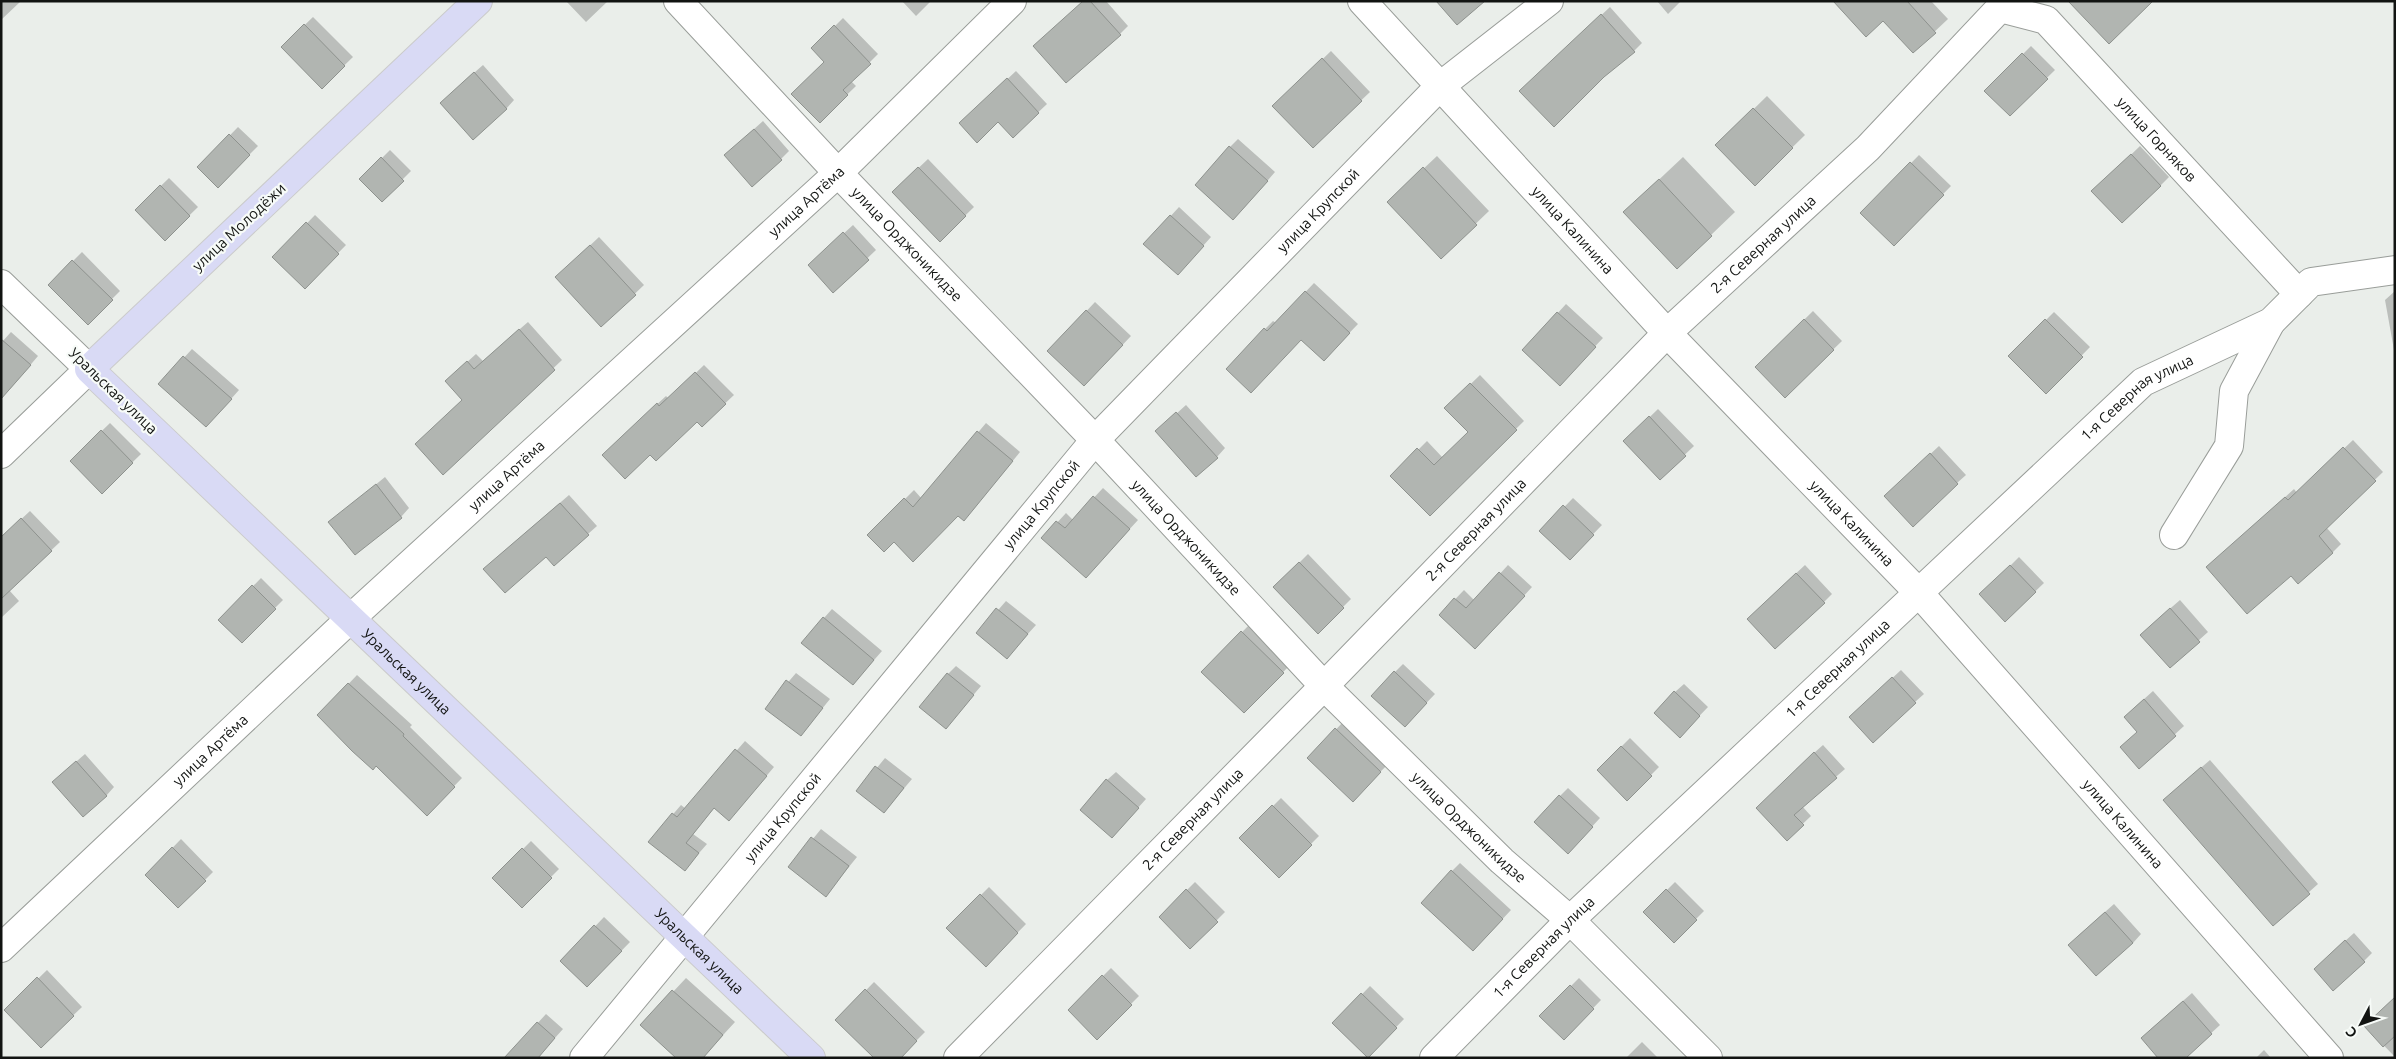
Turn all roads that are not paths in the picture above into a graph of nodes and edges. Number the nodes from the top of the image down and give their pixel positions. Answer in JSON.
{"nodes":[{"id":1,"x":478,"y":1,"type":"edge"},
{"id":2,"x":678,"y":1,"type":"edge"},
{"id":3,"x":1012,"y":1,"type":"edge"},
{"id":4,"x":1362,"y":1,"type":"edge"},
{"id":5,"x":1548,"y":1,"type":"edge"},
{"id":6,"x":2000,"y":8,"type":"joint"},
{"id":7,"x":1439,"y":87,"type":"junction"},
{"id":8,"x":838,"y":173,"type":"junction"},
{"id":9,"x":2395,"y":270,"type":"edge"},
{"id":10,"x":1,"y":284,"type":"edge"},
{"id":11,"x":2299,"y":294,"type":"junction"},
{"id":12,"x":2271,"y":322,"type":"junction"},
{"id":13,"x":1667,"y":333,"type":"junction"},
{"id":14,"x":89,"y":369,"type":"junction"},
{"id":15,"x":1095,"y":440,"type":"junction"},
{"id":16,"x":1,"y":454,"type":"edge"},
{"id":17,"x":2174,"y":535,"type":"dead end"},
{"id":18,"x":1919,"y":593,"type":"junction"},
{"id":19,"x":351,"y":618,"type":"junction"},
{"id":20,"x":1324,"y":686,"type":"junction"},
{"id":21,"x":1570,"y":920,"type":"junction"},
{"id":22,"x":686,"y":936,"type":"junction"},
{"id":23,"x":1,"y":948,"type":"edge"},
{"id":24,"x":584,"y":1058,"type":"edge"},
{"id":25,"x":811,"y":1058,"type":"edge"},
{"id":26,"x":958,"y":1058,"type":"edge"},
{"id":27,"x":1434,"y":1058,"type":"edge"},
{"id":28,"x":1708,"y":1058,"type":"edge"},
{"id":29,"x":2329,"y":1058,"type":"edge"}],
"edges":[{"from":1,"to":14,"type":"main road","name":"улица Молодёжи"},
{"from":2,"to":8,"type":"street","name":"улица Орджоникидзе"},
{"from":3,"to":8,"type":"street","name":"улица Артёма"},
{"from":4,"to":7,"type":"street","name":"улица Калинина"},
{"from":5,"to":7,"type":"street","name":"улица Крупской"},
{"from":6,"to":11,"type":"street","name":"улица Горняков"},
{"from":6,"to":13,"type":"street","name":"2-я Северная улица"},
{"from":7,"to":13,"type":"street","name":"улица Калинина"},
{"from":7,"to":15,"type":"street","name":"улица Крупской"},
{"from":8,"to":15,"type":"street","name":"улица Орджоникидзе"},
{"from":8,"to":19,"type":"street","name":"улица Артёма"},
{"from":9,"to":11,"type":"street","name":"1-я Северная улица"},
{"from":10,"to":14,"type":"street","name":"Уральская улица"},
{"from":11,"to":12,"type":"street","name":"1-я Северная улица"},
{"from":12,"to":17,"type":"street","name":"1-я Северная улица"},
{"from":12,"to":18,"type":"street","name":"1-я Северная улица"},
{"from":13,"to":18,"type":"street","name":"улица Калинина"},
{"from":13,"to":20,"type":"street","name":"2-я Северная улица"},
{"from":14,"to":16,"type":"street","name":"улица Молодёжи"},
{"from":14,"to":19,"type":"main road","name":"Уральская улица"},
{"from":15,"to":20,"type":"street","name":"улица Орджоникидзе"},
{"from":15,"to":22,"type":"street","name":"улица Крупской"},
{"from":18,"to":21,"type":"street","name":"1-я Северная улица"},
{"from":18,"to":29,"type":"street","name":"улица Калинина"},
{"from":19,"to":22,"type":"main road","name":"Уральская улица"},
{"from":19,"to":23,"type":"street","name":"улица Артёма"},
{"from":20,"to":21,"type":"street","name":"улица Орджоникидзе"},
{"from":20,"to":26,"type":"street","name":"2-я Северная улица"},
{"from":21,"to":27,"type":"street","name":"1-я Северная улица"},
{"from":21,"to":28,"type":"street","name":"улица Орджоникидзе"},
{"from":22,"to":24,"type":"street","name":"улица Крупской"},
{"from":22,"to":25,"type":"main road","name":"Уральская улица"}]}
